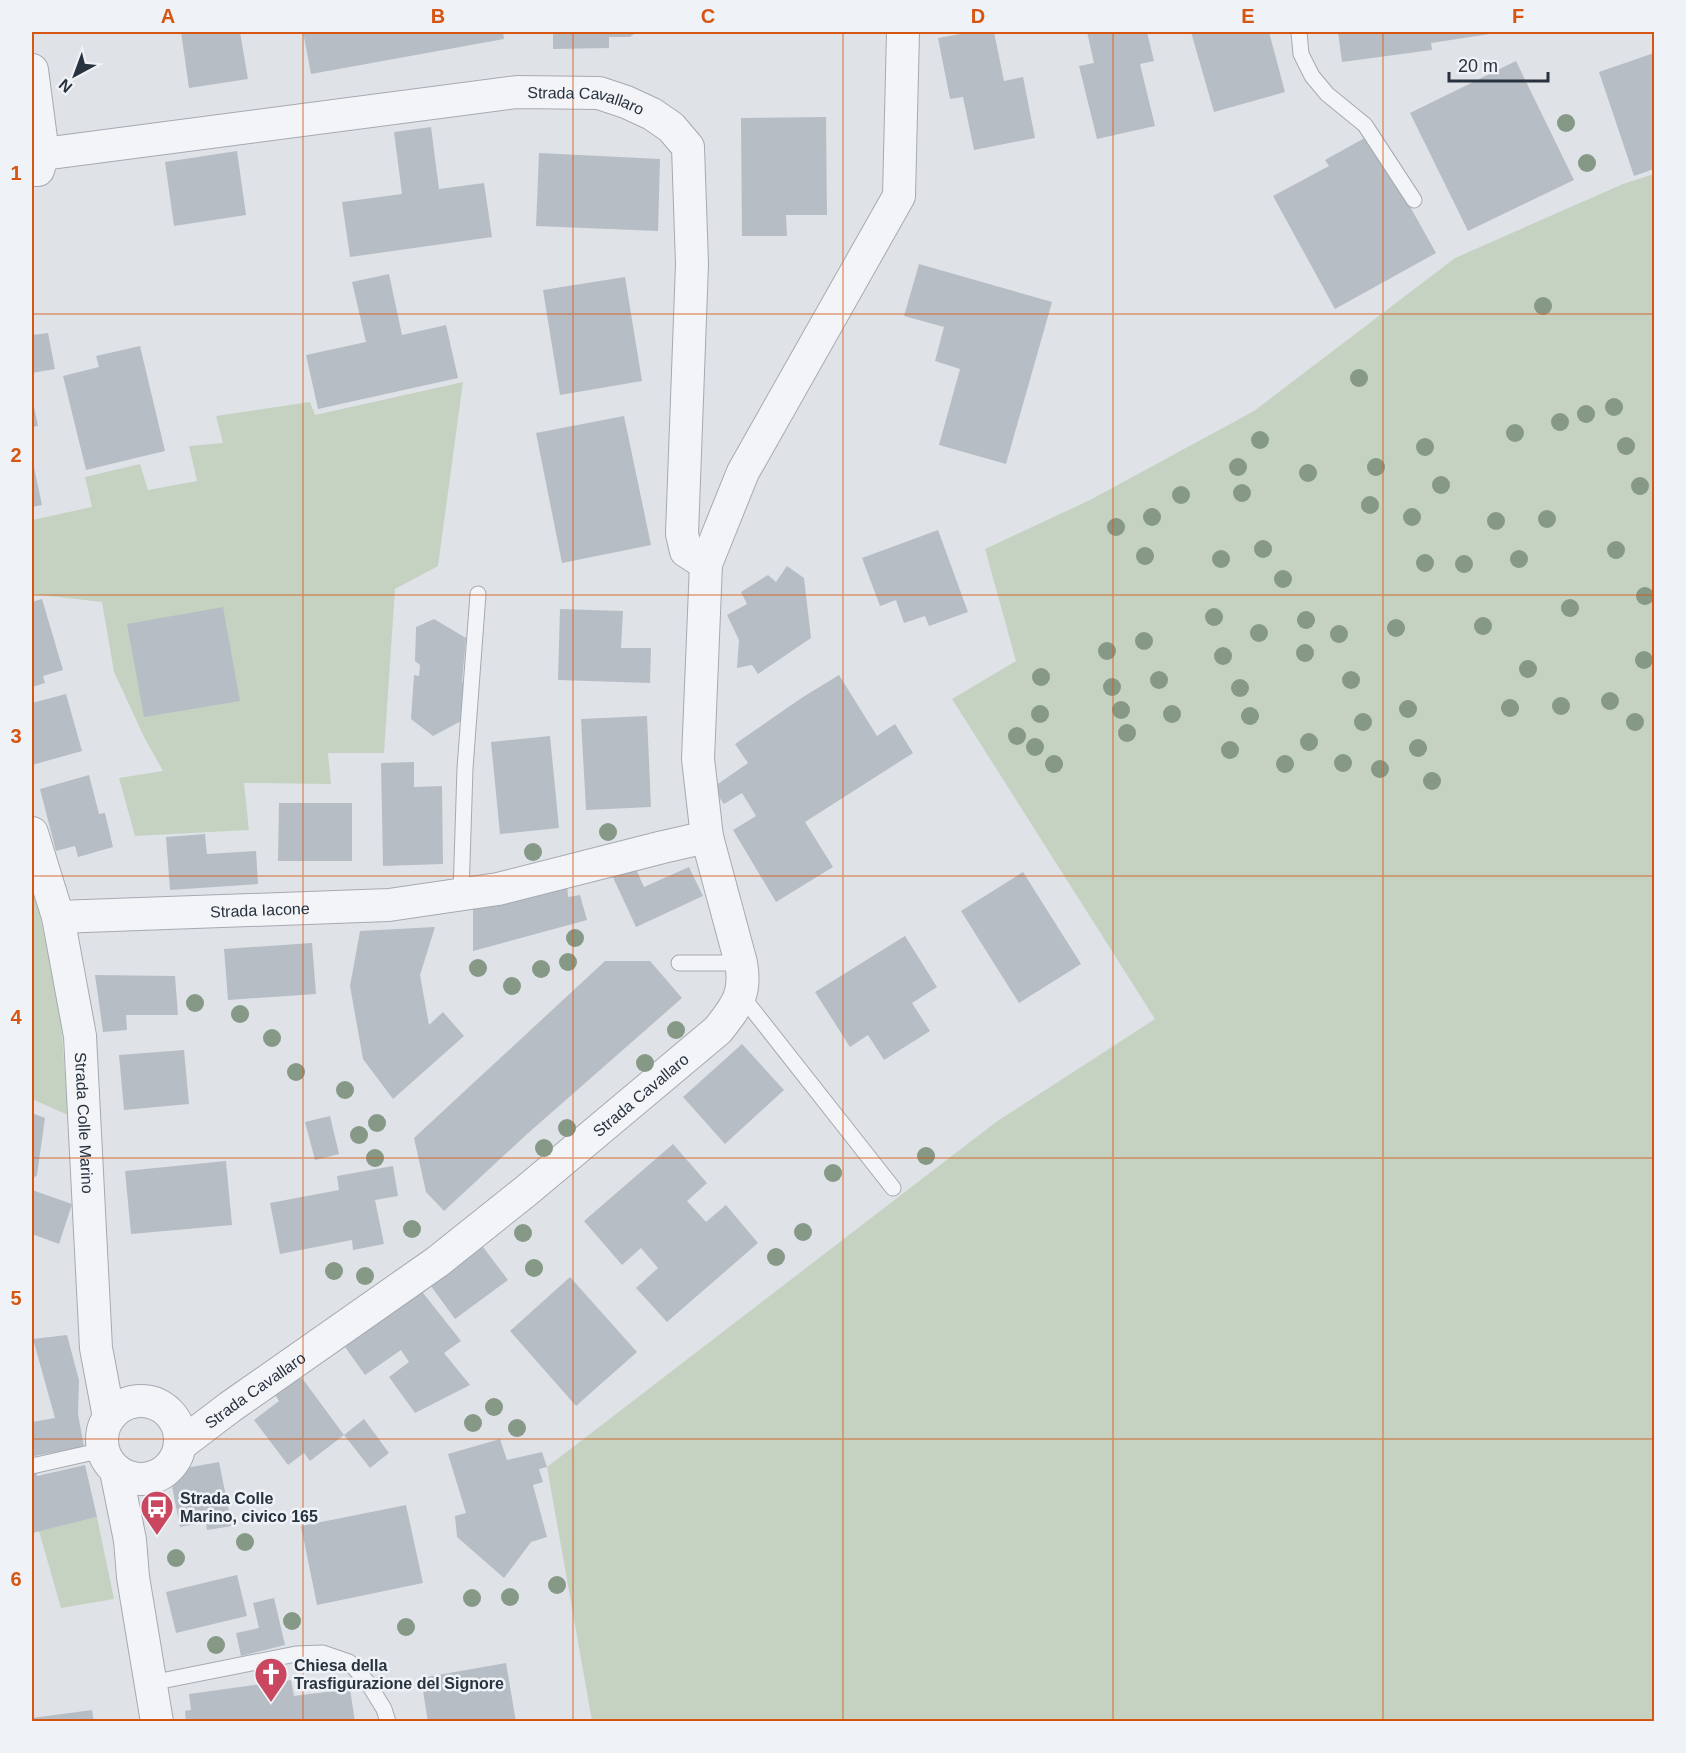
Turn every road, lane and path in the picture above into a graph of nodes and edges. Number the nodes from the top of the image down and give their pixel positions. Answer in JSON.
{"nodes":[{"id":1,"x":903,"y":32,"type":"edge"},
{"id":2,"x":1299,"y":32,"type":"edge"},
{"id":3,"x":32,"y":70,"type":"edge"},
{"id":4,"x":37,"y":163,"type":"edge"},
{"id":5,"x":1414,"y":200,"type":"dead end"},
{"id":6,"x":706,"y":564,"type":"junction"},
{"id":7,"x":478,"y":594,"type":"dead end"},
{"id":8,"x":32,"y":834,"type":"edge"},
{"id":9,"x":707,"y":837,"type":"junction"},
{"id":10,"x":461,"y":894,"type":"junction"},
{"id":11,"x":58,"y":917,"type":"junction"},
{"id":12,"x":680,"y":963,"type":"dead end"},
{"id":13,"x":741,"y":963,"type":"junction"},
{"id":14,"x":741,"y":995,"type":"junction"},
{"id":15,"x":893,"y":1188,"type":"dead end"},
{"id":16,"x":109,"y":1417,"type":"junction"},
{"id":17,"x":180,"y":1445,"type":"junction"},
{"id":18,"x":109,"y":1461,"type":"junction"},
{"id":19,"x":32,"y":1466,"type":"edge"},
{"id":20,"x":151,"y":1478,"type":"junction"},
{"id":21,"x":130,"y":1540,"type":"junction"},
{"id":22,"x":151,"y":1683,"type":"junction"},
{"id":23,"x":157,"y":1722,"type":"edge"},
{"id":24,"x":388,"y":1722,"type":"edge"}],
"edges":[{"from":1,"to":6,"type":"street"},
{"from":2,"to":5,"type":"lane"},
{"from":3,"to":4,"type":"street"},
{"from":4,"to":6,"type":"street","name":"Strada Cavallaro"},
{"from":6,"to":9,"type":"street"},
{"from":7,"to":10,"type":"lane"},
{"from":8,"to":11,"type":"street","name":"Strada Colle Marino"},
{"from":9,"to":10,"type":"street","name":"Strada Iacone"},
{"from":9,"to":13,"type":"street"},
{"from":10,"to":11,"type":"street","name":"Strada Iacone"},
{"from":11,"to":16,"type":"street","name":"Strada Colle Marino"},
{"from":12,"to":13,"type":"lane"},
{"from":13,"to":14,"type":"street"},
{"from":14,"to":15,"type":"lane"},
{"from":14,"to":17,"type":"street","name":"Strada Cavallaro"},
{"from":16,"to":17,"type":"street"},
{"from":16,"to":18,"type":"street"},
{"from":17,"to":20,"type":"street"},
{"from":18,"to":19,"type":"lane"},
{"from":18,"to":20,"type":"street"},
{"from":18,"to":21,"type":"street"},
{"from":20,"to":21,"type":"street"},
{"from":21,"to":22,"type":"street"},
{"from":22,"to":23,"type":"street"},
{"from":22,"to":24,"type":"lane"}]}
